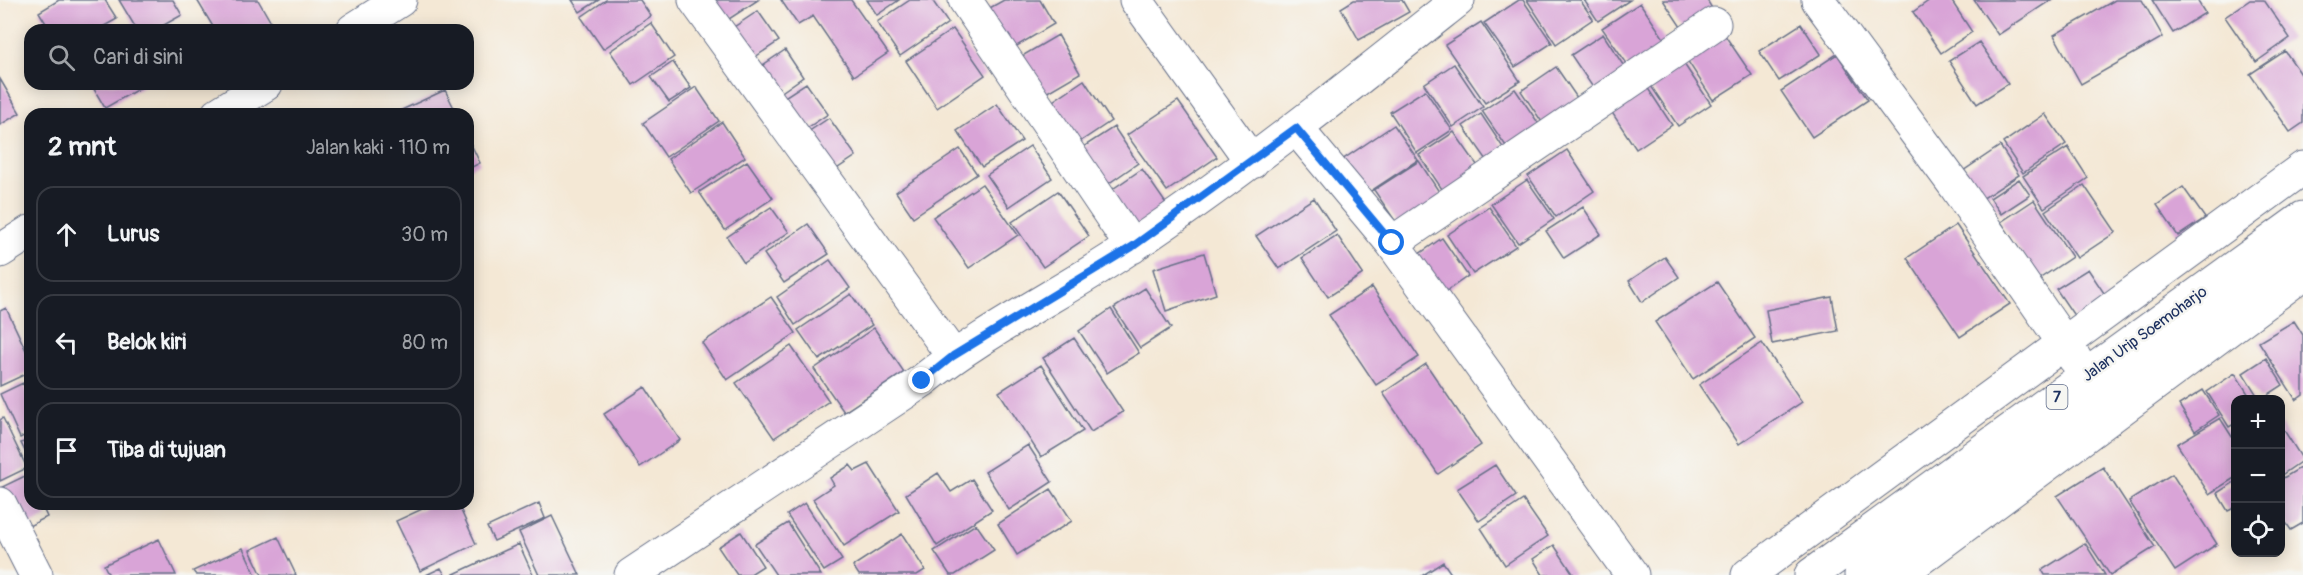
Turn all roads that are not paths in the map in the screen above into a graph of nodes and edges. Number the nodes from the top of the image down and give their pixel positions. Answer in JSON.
{"nodes":[{"id":1,"x":400,"y":0,"type":"edge"},
{"id":2,"x":695,"y":0,"type":"edge"},
{"id":3,"x":965,"y":0,"type":"edge"},
{"id":4,"x":1136,"y":0,"type":"edge"},
{"id":5,"x":1458,"y":0,"type":"edge"},
{"id":6,"x":1818,"y":0,"type":"edge"},
{"id":7,"x":362,"y":24,"type":"edge"},
{"id":8,"x":1714,"y":24,"type":"dead end"},
{"id":9,"x":256,"y":90,"type":"edge"},
{"id":10,"x":228,"y":108,"type":"edge"},
{"id":11,"x":1296,"y":128,"type":"junction"},
{"id":12,"x":1252,"y":162,"type":"junction"},
{"id":13,"x":2303,"y":168,"type":"edge"},
{"id":14,"x":2303,"y":218,"type":"edge"},
{"id":15,"x":24,"y":236,"type":"edge"},
{"id":16,"x":1392,"y":243,"type":"junction"},
{"id":17,"x":1132,"y":247,"type":"junction"},
{"id":18,"x":0,"y":251,"type":"edge"},
{"id":19,"x":2303,"y":251,"type":"edge"},
{"id":20,"x":2303,"y":274,"type":"edge"},
{"id":21,"x":2064,"y":342,"type":"junction"},
{"id":22,"x":953,"y":356,"type":"junction"},
{"id":23,"x":2086,"y":376,"type":"junction"},
{"id":24,"x":0,"y":504,"type":"edge"},
{"id":25,"x":36,"y":575,"type":"edge"},
{"id":26,"x":631,"y":575,"type":"edge"},
{"id":27,"x":1632,"y":575,"type":"edge"},
{"id":28,"x":1748,"y":575,"type":"edge"},
{"id":29,"x":1811,"y":575,"type":"edge"},
{"id":30,"x":1861,"y":575,"type":"edge"},
{"id":31,"x":1898,"y":575,"type":"edge"}],
"edges":[{"from":1,"to":7,"type":"main road"},
{"from":2,"to":22,"type":"main road"},
{"from":3,"to":17,"type":"main road"},
{"from":4,"to":12,"type":"main road"},
{"from":5,"to":11,"type":"main road"},
{"from":6,"to":21,"type":"main road"},
{"from":8,"to":16,"type":"main road"},
{"from":9,"to":10,"type":"main road"},
{"from":11,"to":12,"type":"main road"},
{"from":11,"to":16,"type":"main road"},
{"from":12,"to":17,"type":"main road"},
{"from":13,"to":21,"type":"main road"},
{"from":14,"to":23,"type":"main road","name":"Jalan Urip Soemoharjo","number":"7"},
{"from":15,"to":18,"type":"main road"},
{"from":16,"to":27,"type":"main road"},
{"from":17,"to":22,"type":"main road"},
{"from":19,"to":30,"type":"main road","name":"Jalan Urip Soemoharjo","number":"7"},
{"from":20,"to":31,"type":"main road"},
{"from":21,"to":23,"type":"main road"},
{"from":21,"to":28,"type":"main road"},
{"from":22,"to":26,"type":"main road"},
{"from":23,"to":29,"type":"main road","name":"Jalan Urip Soemoharjo","number":"7"},
{"from":24,"to":25,"type":"main road"}]}
